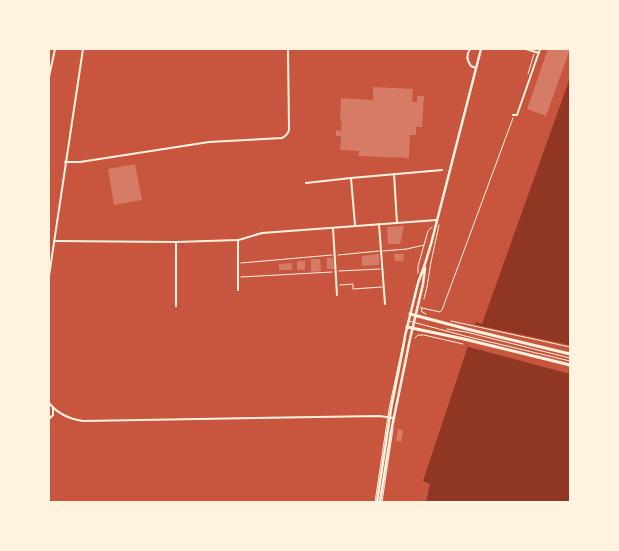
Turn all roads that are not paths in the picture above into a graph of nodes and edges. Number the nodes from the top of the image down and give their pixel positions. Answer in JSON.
{"nodes":[{"id":1,"x":54,"y":49,"type":"edge"},
{"id":2,"x":83,"y":49,"type":"edge"},
{"id":3,"x":288,"y":49,"type":"edge"},
{"id":4,"x":481,"y":49,"type":"edge"},
{"id":5,"x":526,"y":49,"type":"edge"},
{"id":6,"x":540,"y":49,"type":"edge"},
{"id":7,"x":468,"y":50,"type":"edge"},
{"id":8,"x":539,"y":53,"type":"junction"},
{"id":9,"x":476,"y":68,"type":"junction"},
{"id":10,"x":49,"y":77,"type":"edge"},
{"id":11,"x":514,"y":115,"type":"road end"},
{"id":12,"x":66,"y":162,"type":"junction"},
{"id":13,"x":442,"y":170,"type":"dead end"},
{"id":14,"x":394,"y":174,"type":"junction"},
{"id":15,"x":351,"y":178,"type":"junction"},
{"id":16,"x":306,"y":183,"type":"dead end"},
{"id":17,"x":437,"y":221,"type":"junction"},
{"id":18,"x":397,"y":222,"type":"junction"},
{"id":19,"x":379,"y":224,"type":"junction"},
{"id":20,"x":355,"y":226,"type":"junction"},
{"id":21,"x":333,"y":228,"type":"junction"},
{"id":22,"x":238,"y":240,"type":"junction"},
{"id":23,"x":54,"y":241,"type":"junction"},
{"id":24,"x":176,"y":242,"type":"junction"},
{"id":25,"x":425,"y":264,"type":"junction"},
{"id":26,"x":49,"y":276,"type":"edge"},
{"id":27,"x":238,"y":290,"type":"dead end"},
{"id":28,"x":337,"y":295,"type":"dead end"},
{"id":29,"x":385,"y":304,"type":"dead end"},
{"id":30,"x":176,"y":306,"type":"dead end"},
{"id":31,"x":410,"y":314,"type":"junction"},
{"id":32,"x":416,"y":315,"type":"junction"},
{"id":33,"x":408,"y":320,"type":"junction"},
{"id":34,"x":414,"y":322,"type":"junction"},
{"id":35,"x":407,"y":327,"type":"junction"},
{"id":36,"x":412,"y":328,"type":"junction"},
{"id":37,"x":441,"y":328,"type":"junction"},
{"id":38,"x":466,"y":331,"type":"junction"},
{"id":39,"x":465,"y":337,"type":"junction"},
{"id":40,"x":570,"y":356,"type":"edge"},
{"id":41,"x":570,"y":363,"type":"edge"},
{"id":42,"x":49,"y":403,"type":"edge"},
{"id":43,"x":53,"y":408,"type":"junction"},
{"id":44,"x":387,"y":417,"type":"junction"},
{"id":45,"x":394,"y":418,"type":"junction"},
{"id":46,"x":49,"y":419,"type":"edge"},
{"id":47,"x":379,"y":502,"type":"edge"}],
"edges":[{"from":1,"to":10,"type":"street"},
{"from":2,"to":12,"type":"street"},
{"from":3,"to":12,"type":"street"},
{"from":4,"to":9,"type":"main road"},
{"from":5,"to":8,"type":"street"},
{"from":6,"to":8,"type":"street"},
{"from":7,"to":9,"type":"street"},
{"from":8,"to":11,"type":"street"},
{"from":9,"to":17,"type":"main road"},
{"from":12,"to":23,"type":"street"},
{"from":13,"to":14,"type":"street"},
{"from":14,"to":15,"type":"street"},
{"from":14,"to":18,"type":"street"},
{"from":15,"to":16,"type":"street"},
{"from":15,"to":20,"type":"street"},
{"from":17,"to":18,"type":"street"},
{"from":17,"to":25,"type":"main road"},
{"from":18,"to":19,"type":"street"},
{"from":19,"to":20,"type":"street"},
{"from":19,"to":29,"type":"street"},
{"from":20,"to":21,"type":"street"},
{"from":21,"to":22,"type":"street"},
{"from":21,"to":28,"type":"street"},
{"from":22,"to":24,"type":"street"},
{"from":22,"to":27,"type":"street"},
{"from":23,"to":24,"type":"street"},
{"from":23,"to":26,"type":"street"},
{"from":24,"to":30,"type":"street"},
{"from":25,"to":31,"type":"main road"},
{"from":25,"to":32,"type":"main road"},
{"from":31,"to":32,"type":"main road"},
{"from":31,"to":33,"type":"main road"},
{"from":32,"to":34,"type":"main road"},
{"from":32,"to":38,"type":"main road"},
{"from":33,"to":34,"type":"lane"},
{"from":33,"to":35,"type":"main road"},
{"from":34,"to":36,"type":"main road"},
{"from":34,"to":37,"type":"lane"},
{"from":35,"to":36,"type":"main road"},
{"from":35,"to":44,"type":"main road"},
{"from":36,"to":39,"type":"main road"},
{"from":36,"to":45,"type":"main road"},
{"from":37,"to":38,"type":"lane"},
{"from":37,"to":39,"type":"lane"},
{"from":38,"to":40,"type":"main road"},
{"from":39,"to":41,"type":"main road"},
{"from":42,"to":43,"type":"street"},
{"from":43,"to":44,"type":"street"},
{"from":43,"to":46,"type":"street"},
{"from":44,"to":45,"type":"street"},
{"from":44,"to":47,"type":"main road"},
{"from":45,"to":47,"type":"main road"}]}
